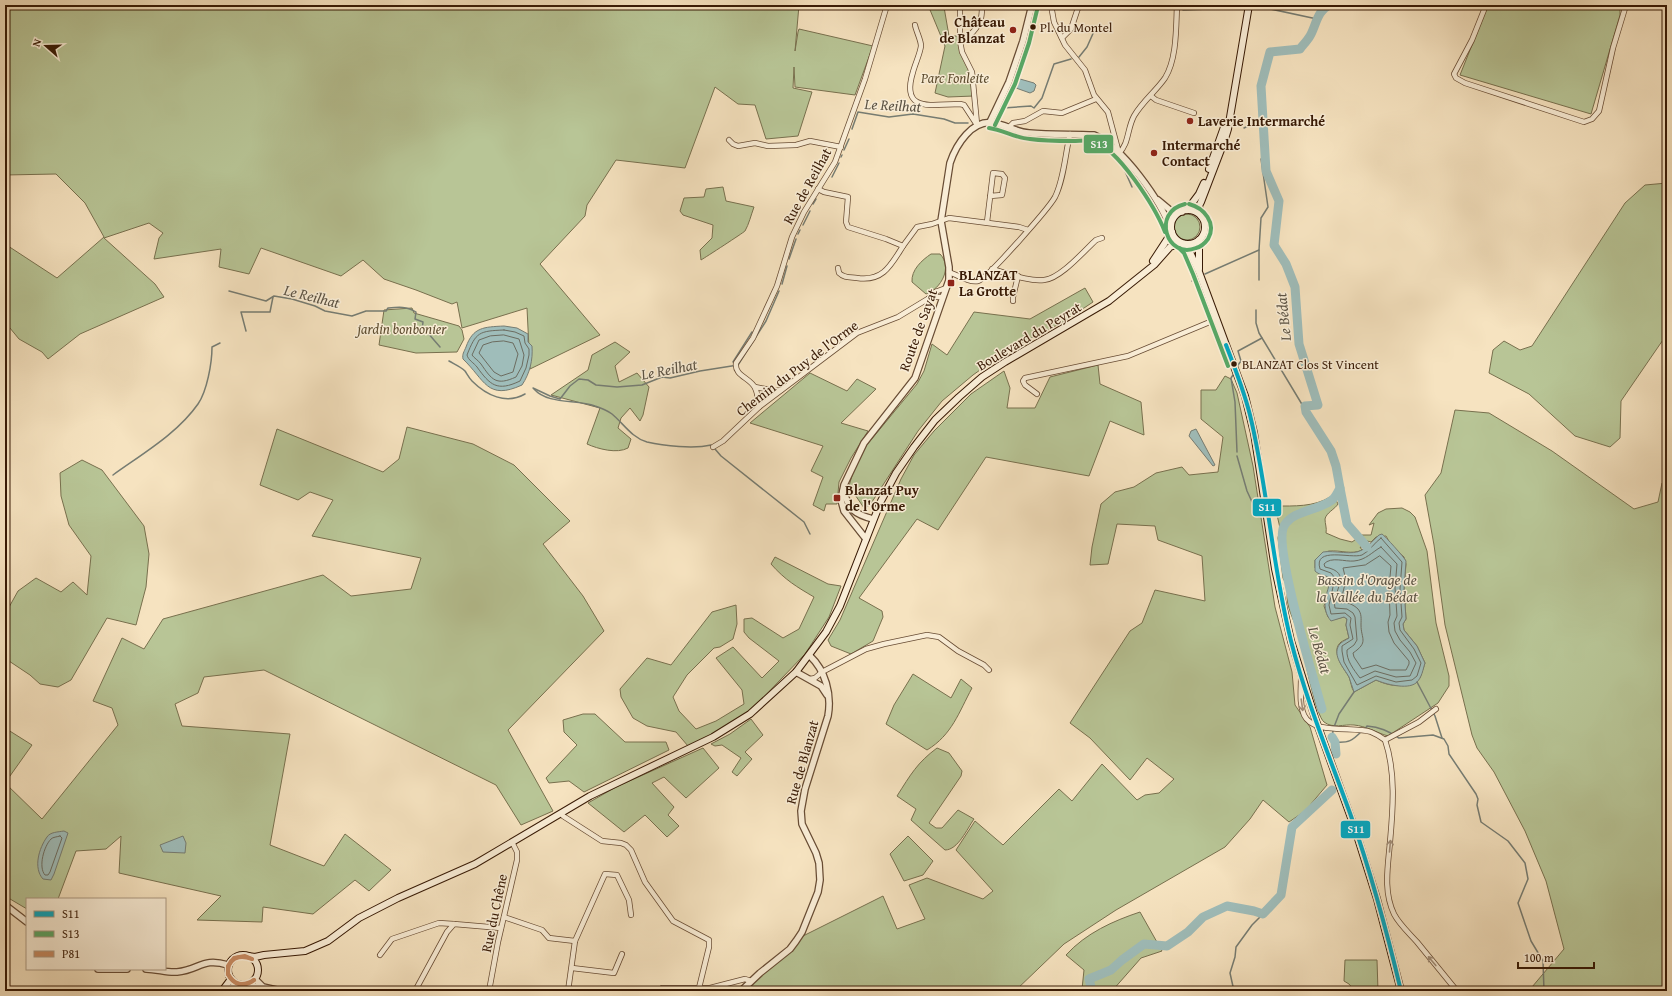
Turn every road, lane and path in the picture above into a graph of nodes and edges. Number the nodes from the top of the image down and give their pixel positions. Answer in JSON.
{"nodes":[{"id":1,"x":888,"y":5,"type":"edge"},
{"id":2,"x":943,"y":5,"type":"edge"},
{"id":3,"x":953,"y":5,"type":"edge"},
{"id":4,"x":960,"y":5,"type":"edge"},
{"id":5,"x":982,"y":5,"type":"edge"},
{"id":6,"x":1032,"y":5,"type":"edge"},
{"id":7,"x":1051,"y":5,"type":"edge"},
{"id":8,"x":1079,"y":5,"type":"edge"},
{"id":9,"x":1177,"y":5,"type":"edge"},
{"id":10,"x":1249,"y":5,"type":"edge"},
{"id":11,"x":1486,"y":5,"type":"edge"},
{"id":12,"x":1626,"y":5,"type":"edge"},
{"id":13,"x":915,"y":25,"type":"dead end"},
{"id":14,"x":1062,"y":38,"type":"junction"},
{"id":15,"x":960,"y":42,"type":"junction"},
{"id":16,"x":1151,"y":96,"type":"junction"},
{"id":17,"x":1096,"y":99,"type":"junction"},
{"id":18,"x":1233,"y":99,"type":"junction"},
{"id":19,"x":1194,"y":114,"type":"dead end"},
{"id":20,"x":990,"y":122,"type":"junction"},
{"id":21,"x":977,"y":126,"type":"junction"},
{"id":22,"x":1008,"y":128,"type":"junction"},
{"id":23,"x":1070,"y":134,"type":"junction"},
{"id":24,"x":729,"y":140,"type":"dead end"},
{"id":25,"x":841,"y":147,"type":"junction"},
{"id":26,"x":1119,"y":152,"type":"junction"},
{"id":27,"x":818,"y":189,"type":"junction"},
{"id":28,"x":990,"y":196,"type":"junction"},
{"id":29,"x":1156,"y":198,"type":"junction"},
{"id":30,"x":1184,"y":211,"type":"junction"},
{"id":31,"x":1201,"y":216,"type":"junction"},
{"id":32,"x":941,"y":221,"type":"junction"},
{"id":33,"x":986,"y":222,"type":"junction"},
{"id":34,"x":1028,"y":230,"type":"junction"},
{"id":35,"x":1172,"y":231,"type":"junction"},
{"id":36,"x":1102,"y":238,"type":"dead end"},
{"id":37,"x":1199,"y":240,"type":"junction"},
{"id":38,"x":1183,"y":243,"type":"junction"},
{"id":39,"x":903,"y":246,"type":"junction"},
{"id":40,"x":838,"y":268,"type":"dead end"},
{"id":41,"x":992,"y":269,"type":"junction"},
{"id":42,"x":949,"y":272,"type":"junction"},
{"id":43,"x":1199,"y":272,"type":"junction"},
{"id":44,"x":1018,"y":276,"type":"junction"},
{"id":45,"x":1135,"y":281,"type":"junction"},
{"id":46,"x":946,"y":288,"type":"junction"},
{"id":47,"x":943,"y":297,"type":"junction"},
{"id":48,"x":927,"y":300,"type":"junction"},
{"id":49,"x":1014,"y":301,"type":"dead end"},
{"id":50,"x":1216,"y":318,"type":"junction"},
{"id":51,"x":755,"y":387,"type":"junction"},
{"id":52,"x":782,"y":390,"type":"junction"},
{"id":53,"x":1037,"y":394,"type":"dead end"},
{"id":54,"x":759,"y":407,"type":"junction"},
{"id":55,"x":713,"y":447,"type":"dead end"},
{"id":56,"x":843,"y":491,"type":"junction"},
{"id":57,"x":873,"y":519,"type":"junction"},
{"id":58,"x":866,"y":539,"type":"junction"},
{"id":59,"x":810,"y":656,"type":"junction"},
{"id":60,"x":989,"y":670,"type":"dead end"},
{"id":61,"x":796,"y":672,"type":"junction"},
{"id":62,"x":822,"y":672,"type":"junction"},
{"id":63,"x":1301,"y":676,"type":"junction"},
{"id":64,"x":810,"y":679,"type":"junction"},
{"id":65,"x":829,"y":699,"type":"junction"},
{"id":66,"x":1436,"y":709,"type":"dead end"},
{"id":67,"x":1318,"y":726,"type":"junction"},
{"id":68,"x":1385,"y":740,"type":"junction"},
{"id":69,"x":561,"y":813,"type":"junction"},
{"id":70,"x":512,"y":842,"type":"junction"},
{"id":71,"x":5,"y":905,"type":"edge"},
{"id":72,"x":631,"y":915,"type":"dead end"},
{"id":73,"x":504,"y":917,"type":"junction"},
{"id":74,"x":26,"y":921,"type":"edge"},
{"id":75,"x":454,"y":924,"type":"junction"},
{"id":76,"x":501,"y":928,"type":"junction"},
{"id":77,"x":575,"y":941,"type":"junction"},
{"id":78,"x":272,"y":954,"type":"junction"},
{"id":79,"x":622,"y":954,"type":"dead end"},
{"id":80,"x":380,"y":955,"type":"dead end"},
{"id":81,"x":248,"y":956,"type":"junction"},
{"id":82,"x":228,"y":965,"type":"junction"},
{"id":83,"x":572,"y":968,"type":"junction"},
{"id":84,"x":258,"y":969,"type":"junction"},
{"id":85,"x":156,"y":970,"type":"edge"},
{"id":86,"x":231,"y":979,"type":"junction"},
{"id":87,"x":255,"y":979,"type":"junction"},
{"id":88,"x":751,"y":981,"type":"junction"},
{"id":89,"x":237,"y":984,"type":"junction"},
{"id":90,"x":249,"y":984,"type":"junction"},
{"id":91,"x":699,"y":988,"type":"junction"},
{"id":92,"x":222,"y":991,"type":"edge"},
{"id":93,"x":226,"y":991,"type":"edge"},
{"id":94,"x":273,"y":991,"type":"edge"},
{"id":95,"x":281,"y":991,"type":"edge"},
{"id":96,"x":415,"y":991,"type":"edge"},
{"id":97,"x":489,"y":991,"type":"edge"},
{"id":98,"x":568,"y":991,"type":"edge"},
{"id":99,"x":661,"y":991,"type":"edge"},
{"id":100,"x":741,"y":991,"type":"edge"},
{"id":101,"x":1401,"y":991,"type":"edge"},
{"id":102,"x":1457,"y":991,"type":"edge"}],
"edges":[{"from":1,"to":25,"type":"street","name":"Rue de Reilhat"},
{"from":2,"to":3,"type":"street"},
{"from":3,"to":4,"type":"street"},
{"from":4,"to":15,"type":"street"},
{"from":5,"to":15,"type":"street"},
{"from":6,"to":20,"type":"street"},
{"from":7,"to":14,"type":"street"},
{"from":8,"to":14,"type":"street"},
{"from":9,"to":16,"type":"street"},
{"from":10,"to":18,"type":"main road"},
{"from":11,"to":12,"type":"street"},
{"from":13,"to":21,"type":"street"},
{"from":14,"to":17,"type":"street"},
{"from":15,"to":21,"type":"street"},
{"from":16,"to":19,"type":"street"},
{"from":16,"to":26,"type":"street"},
{"from":17,"to":22,"type":"street"},
{"from":17,"to":26,"type":"street"},
{"from":18,"to":30,"type":"main road"},
{"from":18,"to":31,"type":"main road"},
{"from":20,"to":21,"type":"street","name":"Route de Sayat"},
{"from":20,"to":22,"type":"street"},
{"from":21,"to":32,"type":"street","name":"Route de Sayat"},
{"from":22,"to":23,"type":"street"},
{"from":23,"to":26,"type":"street"},
{"from":23,"to":34,"type":"street"},
{"from":24,"to":25,"type":"street"},
{"from":25,"to":27,"type":"street","name":"Rue de Reilhat"},
{"from":26,"to":29,"type":"street"},
{"from":27,"to":39,"type":"street"},
{"from":27,"to":51,"type":"street","name":"Rue de Reilhat"},
{"from":28,"to":28,"type":"street"},
{"from":28,"to":33,"type":"street"},
{"from":29,"to":30,"type":"street"},
{"from":29,"to":35,"type":"street"},
{"from":30,"to":31,"type":"main road"},
{"from":30,"to":35,"type":"main road"},
{"from":31,"to":37,"type":"main road"},
{"from":32,"to":33,"type":"street"},
{"from":32,"to":39,"type":"street"},
{"from":32,"to":42,"type":"street","name":"Route de Sayat"},
{"from":33,"to":34,"type":"street"},
{"from":34,"to":41,"type":"street"},
{"from":35,"to":38,"type":"main road"},
{"from":35,"to":45,"type":"main road","name":"Boulevard du Peyrat"},
{"from":36,"to":44,"type":"street"},
{"from":37,"to":38,"type":"main road"},
{"from":37,"to":43,"type":"main road"},
{"from":38,"to":43,"type":"main road"},
{"from":38,"to":45,"type":"main road","name":"Boulevard du Peyrat"},
{"from":39,"to":40,"type":"street"},
{"from":41,"to":42,"type":"street"},
{"from":41,"to":44,"type":"street"},
{"from":42,"to":46,"type":"street","name":"Route de Sayat"},
{"from":43,"to":50,"type":"main road"},
{"from":44,"to":49,"type":"street"},
{"from":45,"to":57,"type":"main road","name":"Boulevard du Peyrat"},
{"from":46,"to":47,"type":"street","name":"Route de Sayat"},
{"from":46,"to":48,"type":"street"},
{"from":47,"to":48,"type":"street","name":"Chemin du Puy de l'Orme"},
{"from":47,"to":56,"type":"street","name":"Route de Sayat"},
{"from":48,"to":52,"type":"street","name":"Chemin du Puy de l'Orme"},
{"from":50,"to":53,"type":"street"},
{"from":50,"to":63,"type":"main road"},
{"from":51,"to":52,"type":"street"},
{"from":51,"to":54,"type":"street"},
{"from":52,"to":54,"type":"street","name":"Chemin du Puy de l'Orme"},
{"from":54,"to":55,"type":"street","name":"Chemin du Puy de l'Orme"},
{"from":56,"to":57,"type":"street"},
{"from":56,"to":58,"type":"street","name":"Route de Sayat"},
{"from":57,"to":58,"type":"main road","name":"Boulevard du Peyrat"},
{"from":58,"to":59,"type":"main road","name":"Boulevard du Peyrat"},
{"from":59,"to":61,"type":"main road","name":"Boulevard du Peyrat"},
{"from":59,"to":62,"type":"street","name":"Rue de Blanzat"},
{"from":60,"to":62,"type":"street"},
{"from":61,"to":64,"type":"street"},
{"from":61,"to":69,"type":"main road","name":"Boulevard du Peyrat"},
{"from":62,"to":64,"type":"street"},
{"from":62,"to":65,"type":"street","name":"Rue de Blanzat"},
{"from":63,"to":67,"type":"main road"},
{"from":63,"to":67,"type":"street","one_way":true},
{"from":64,"to":65,"type":"street"},
{"from":65,"to":88,"type":"street","name":"Rue de Blanzat"},
{"from":66,"to":68,"type":"street"},
{"from":67,"to":68,"type":"street"},
{"from":67,"to":101,"type":"main road"},
{"from":102,"to":68,"type":"street","one_way":true},
{"from":69,"to":70,"type":"main road","name":"Boulevard du Peyrat"},
{"from":69,"to":91,"type":"street"},
{"from":70,"to":73,"type":"street","name":"Rue du Chêne"},
{"from":70,"to":78,"type":"main road","name":"Boulevard du Peyrat"},
{"from":71,"to":74,"type":"street"},
{"from":72,"to":77,"type":"street"},
{"from":73,"to":76,"type":"street","name":"Rue du Chêne"},
{"from":73,"to":77,"type":"street"},
{"from":75,"to":76,"type":"street"},
{"from":75,"to":80,"type":"street"},
{"from":75,"to":96,"type":"street"},
{"from":76,"to":97,"type":"street","name":"Rue du Chêne"},
{"from":77,"to":83,"type":"street"},
{"from":78,"to":81,"type":"main road","name":"Boulevard du Peyrat"},
{"from":78,"to":84,"type":"main road"},
{"from":79,"to":83,"type":"street"},
{"from":81,"to":82,"type":"main road"},
{"from":81,"to":84,"type":"main road"},
{"from":82,"to":85,"type":"street"},
{"from":82,"to":86,"type":"main road"},
{"from":83,"to":98,"type":"street"},
{"from":84,"to":87,"type":"main road"},
{"from":86,"to":89,"type":"main road"},
{"from":86,"to":92,"type":"main road"},
{"from":87,"to":90,"type":"main road"},
{"from":87,"to":95,"type":"street"},
{"from":88,"to":91,"type":"street"},
{"from":88,"to":100,"type":"street","name":"Rue de Blanzat"},
{"from":89,"to":90,"type":"main road"},
{"from":89,"to":93,"type":"main road"},
{"from":90,"to":94,"type":"street"},
{"from":91,"to":99,"type":"street"}]}
